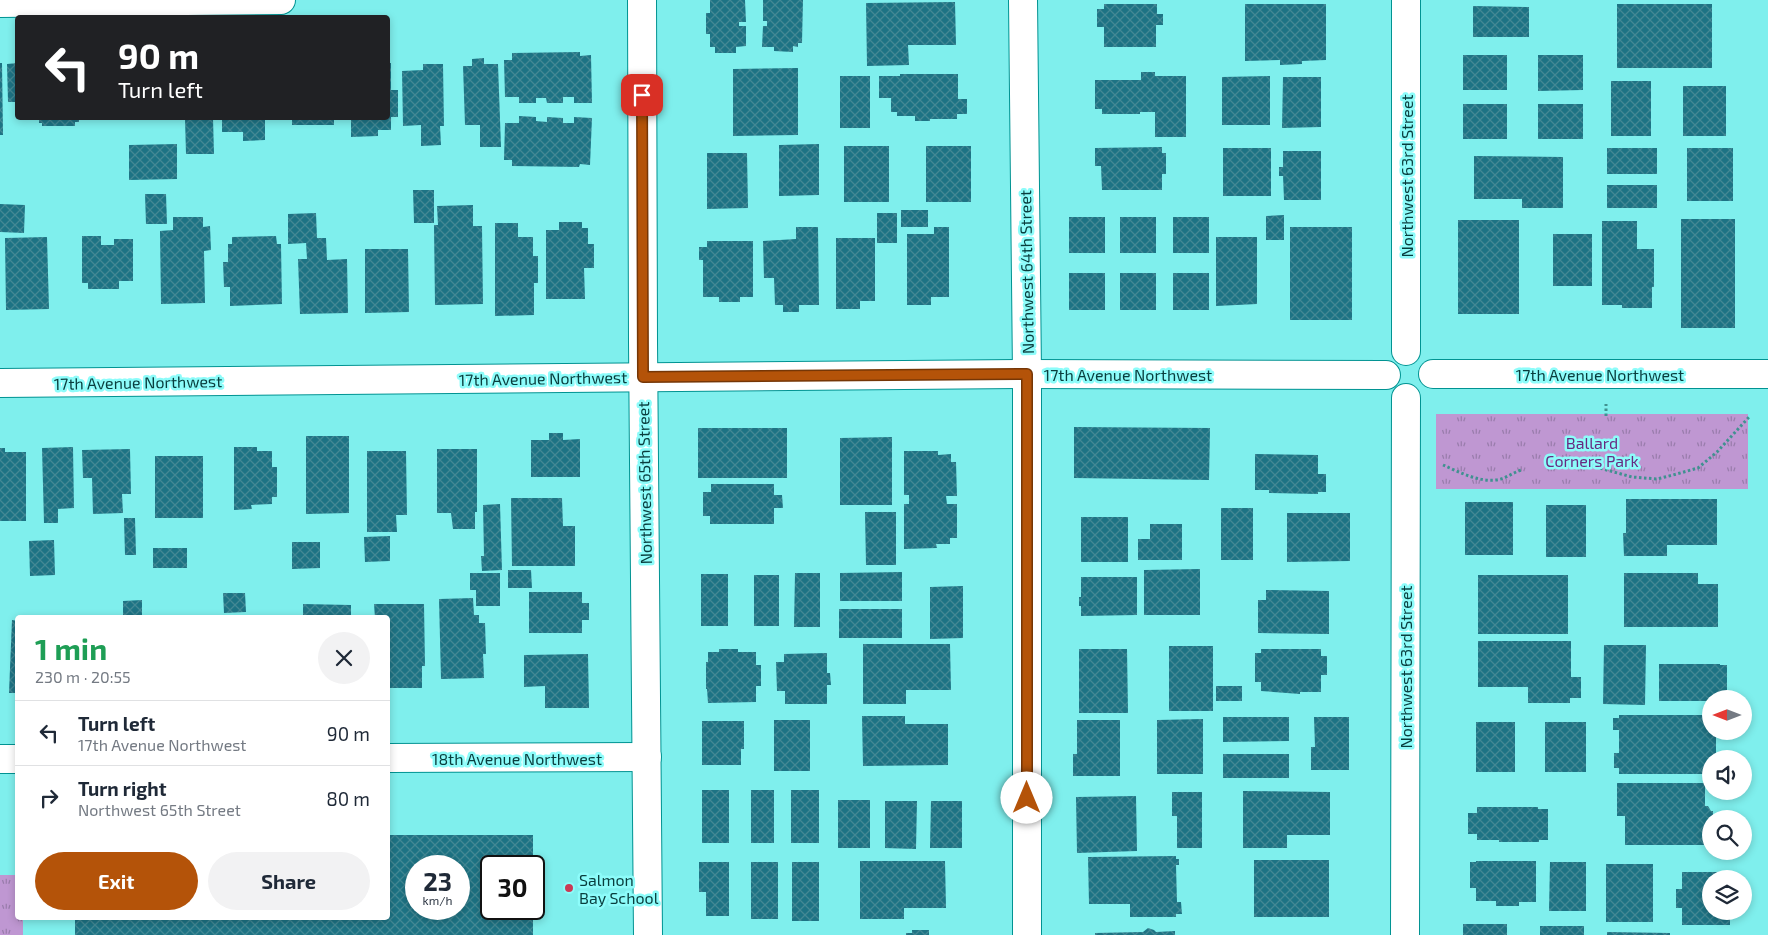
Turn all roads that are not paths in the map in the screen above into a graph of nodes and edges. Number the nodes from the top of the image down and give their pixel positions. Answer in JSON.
{"nodes":[{"id":1,"x":280,"y":0,"type":"edge"},
{"id":2,"x":642,"y":0,"type":"edge"},
{"id":3,"x":1023,"y":0,"type":"edge"},
{"id":4,"x":1406,"y":0,"type":"edge"},
{"id":5,"x":0,"y":3,"type":"edge"},
{"id":6,"x":1406,"y":351,"type":"junction"},
{"id":7,"x":1027,"y":374,"type":"junction"},
{"id":8,"x":1433,"y":374,"type":"junction"},
{"id":9,"x":1386,"y":375,"type":"junction"},
{"id":10,"x":1768,"y":375,"type":"edge"},
{"id":11,"x":643,"y":377,"type":"junction"},
{"id":12,"x":0,"y":383,"type":"edge"},
{"id":13,"x":1406,"y":398,"type":"junction"},
{"id":14,"x":647,"y":757,"type":"junction"},
{"id":15,"x":390,"y":758,"type":"edge"},
{"id":16,"x":0,"y":759,"type":"edge"},
{"id":17,"x":15,"y":759,"type":"edge"},
{"id":18,"x":648,"y":935,"type":"edge"},
{"id":19,"x":1027,"y":935,"type":"edge"},
{"id":20,"x":1405,"y":935,"type":"edge"}],
"edges":[{"from":1,"to":5,"type":"street"},
{"from":2,"to":11,"type":"street","name":"Northwest 65th Street"},
{"from":3,"to":7,"type":"street","name":"Northwest 64th Street"},
{"from":4,"to":6,"type":"street","name":"Northwest 63rd Street"},
{"from":6,"to":8,"type":"street"},
{"from":6,"to":9,"type":"street"},
{"from":7,"to":9,"type":"street","name":"17th Avenue Northwest"},
{"from":7,"to":11,"type":"street","name":"17th Avenue Northwest"},
{"from":7,"to":19,"type":"street","name":"Northwest 64th Street"},
{"from":8,"to":10,"type":"street","name":"17th Avenue Northwest"},
{"from":8,"to":13,"type":"street"},
{"from":9,"to":13,"type":"street"},
{"from":11,"to":12,"type":"street","name":"17th Avenue Northwest"},
{"from":11,"to":14,"type":"street","name":"Northwest 65th Street"},
{"from":13,"to":20,"type":"street","name":"Northwest 63rd Street"},
{"from":14,"to":15,"type":"street","name":"18th Avenue Northwest"},
{"from":14,"to":18,"type":"street","name":"Northwest 65th Street"},
{"from":16,"to":17,"type":"street"}]}
